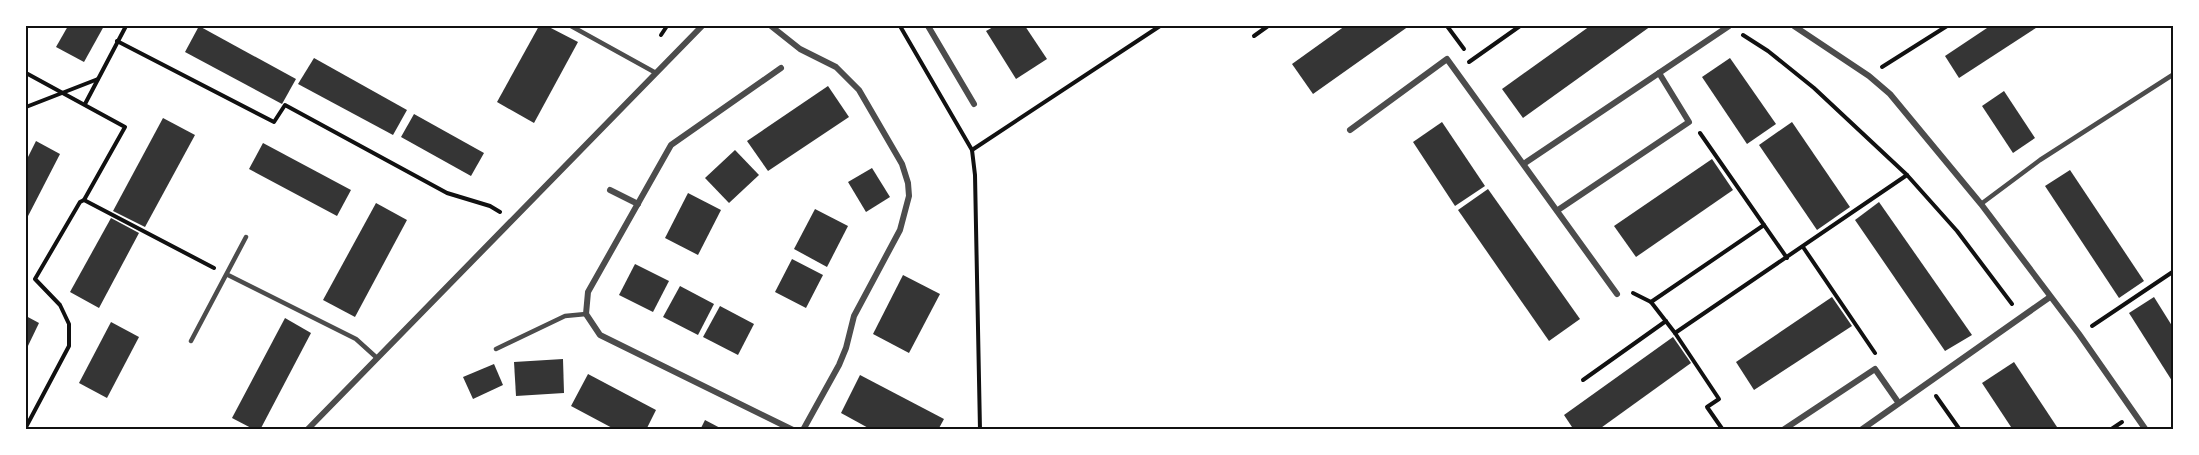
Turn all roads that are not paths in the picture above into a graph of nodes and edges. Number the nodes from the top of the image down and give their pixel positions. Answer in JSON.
{"nodes":[{"id":1,"x":571,"y":26,"type":"edge"},
{"id":2,"x":702,"y":26,"type":"edge"},
{"id":3,"x":771,"y":26,"type":"edge"},
{"id":4,"x":928,"y":26,"type":"edge"},
{"id":5,"x":1729,"y":26,"type":"edge"},
{"id":6,"x":1794,"y":26,"type":"edge"},
{"id":7,"x":781,"y":68,"type":"dead end"},
{"id":8,"x":656,"y":73,"type":"junction"},
{"id":9,"x":1659,"y":73,"type":"junction"},
{"id":10,"x":2174,"y":74,"type":"edge"},
{"id":11,"x":974,"y":104,"type":"dead end"},
{"id":12,"x":1350,"y":130,"type":"dead end"},
{"id":13,"x":1525,"y":163,"type":"junction"},
{"id":14,"x":610,"y":190,"type":"dead end"},
{"id":15,"x":638,"y":204,"type":"junction"},
{"id":16,"x":1980,"y":204,"type":"junction"},
{"id":17,"x":1558,"y":210,"type":"junction"},
{"id":18,"x":246,"y":237,"type":"dead end"},
{"id":19,"x":228,"y":275,"type":"junction"},
{"id":20,"x":1617,"y":294,"type":"road end"},
{"id":21,"x":2050,"y":297,"type":"junction"},
{"id":22,"x":586,"y":314,"type":"junction"},
{"id":23,"x":190,"y":341,"type":"dead end"},
{"id":24,"x":496,"y":349,"type":"dead end"},
{"id":25,"x":377,"y":358,"type":"junction"},
{"id":26,"x":1898,"y":402,"type":"junction"},
{"id":27,"x":307,"y":429,"type":"edge"},
{"id":28,"x":793,"y":429,"type":"edge"},
{"id":29,"x":803,"y":429,"type":"edge"},
{"id":30,"x":1783,"y":429,"type":"edge"},
{"id":31,"x":1861,"y":429,"type":"edge"},
{"id":32,"x":2146,"y":429,"type":"edge"}],
"edges":[{"from":1,"to":8,"type":"lane"},
{"from":2,"to":8,"type":"street"},
{"from":3,"to":29,"type":"street"},
{"from":4,"to":11,"type":"street"},
{"from":5,"to":9,"type":"street"},
{"from":6,"to":16,"type":"street"},
{"from":7,"to":15,"type":"street"},
{"from":8,"to":25,"type":"street"},
{"from":9,"to":13,"type":"street"},
{"from":9,"to":17,"type":"street"},
{"from":10,"to":16,"type":"lane"},
{"from":12,"to":13,"type":"street"},
{"from":13,"to":17,"type":"street"},
{"from":14,"to":15,"type":"street"},
{"from":15,"to":22,"type":"street"},
{"from":16,"to":21,"type":"street"},
{"from":17,"to":20,"type":"street"},
{"from":18,"to":19,"type":"lane"},
{"from":19,"to":23,"type":"lane"},
{"from":19,"to":25,"type":"lane"},
{"from":21,"to":26,"type":"street"},
{"from":21,"to":32,"type":"street"},
{"from":22,"to":24,"type":"lane"},
{"from":22,"to":28,"type":"street"},
{"from":25,"to":27,"type":"street"},
{"from":26,"to":30,"type":"street"},
{"from":26,"to":31,"type":"street"}]}
